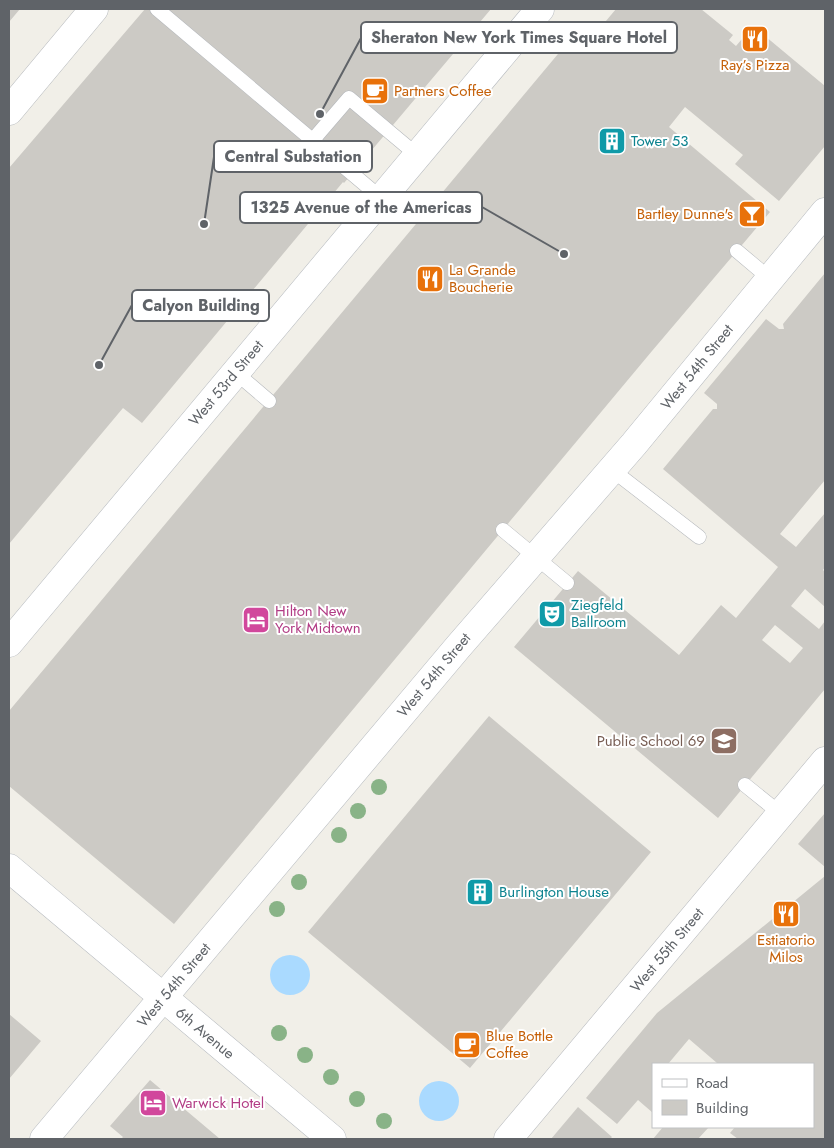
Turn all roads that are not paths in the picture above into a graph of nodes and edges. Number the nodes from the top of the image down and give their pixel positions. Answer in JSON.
{"nodes":[{"id":1,"x":94,"y":9,"type":"edge"},
{"id":2,"x":157,"y":9,"type":"edge"},
{"id":3,"x":540,"y":9,"type":"edge"},
{"id":4,"x":9,"y":111,"type":"edge"},
{"id":5,"x":312,"y":141,"type":"junction"},
{"id":6,"x":417,"y":155,"type":"junction"},
{"id":7,"x":380,"y":198,"type":"junction"},
{"id":8,"x":825,"y":212,"type":"edge"},
{"id":9,"x":737,"y":251,"type":"dead end"},
{"id":10,"x":769,"y":278,"type":"junction"},
{"id":11,"x":235,"y":372,"type":"junction"},
{"id":12,"x":269,"y":401,"type":"dead end"},
{"id":13,"x":612,"y":469,"type":"junction"},
{"id":14,"x":503,"y":530,"type":"dead end"},
{"id":15,"x":699,"y":537,"type":"dead end"},
{"id":16,"x":535,"y":557,"type":"junction"},
{"id":17,"x":566,"y":583,"type":"dead end"},
{"id":18,"x":9,"y":643,"type":"edge"},
{"id":19,"x":825,"y":761,"type":"edge"},
{"id":20,"x":745,"y":785,"type":"dead end"},
{"id":21,"x":781,"y":814,"type":"junction"},
{"id":22,"x":9,"y":868,"type":"edge"},
{"id":23,"x":163,"y":998,"type":"junction"},
{"id":24,"x":44,"y":1139,"type":"edge"},
{"id":25,"x":332,"y":1139,"type":"edge"},
{"id":26,"x":508,"y":1139,"type":"edge"}],
"edges":[{"from":1,"to":4,"type":"main road"},
{"from":2,"to":5,"type":"lane"},
{"from":3,"to":6,"type":"main road","name":"West 53rd Street"},
{"from":5,"to":6,"type":"lane"},
{"from":5,"to":7,"type":"lane"},
{"from":6,"to":7,"type":"main road","name":"West 53rd Street"},
{"from":7,"to":11,"type":"main road","name":"West 53rd Street"},
{"from":8,"to":10,"type":"main road","name":"West 54th Street"},
{"from":9,"to":10,"type":"lane"},
{"from":10,"to":13,"type":"main road","name":"West 54th Street"},
{"from":11,"to":12,"type":"lane"},
{"from":11,"to":18,"type":"main road","name":"West 53rd Street"},
{"from":13,"to":15,"type":"lane"},
{"from":13,"to":16,"type":"main road","name":"West 54th Street"},
{"from":14,"to":16,"type":"lane"},
{"from":16,"to":17,"type":"lane"},
{"from":16,"to":23,"type":"main road","name":"West 54th Street"},
{"from":19,"to":21,"type":"main road","name":"West 55th Street"},
{"from":20,"to":21,"type":"lane"},
{"from":21,"to":26,"type":"main road","name":"West 55th Street"},
{"from":22,"to":23,"type":"main road","name":"6th Avenue"},
{"from":23,"to":24,"type":"main road","name":"West 54th Street"},
{"from":23,"to":25,"type":"main road","name":"6th Avenue"}]}
